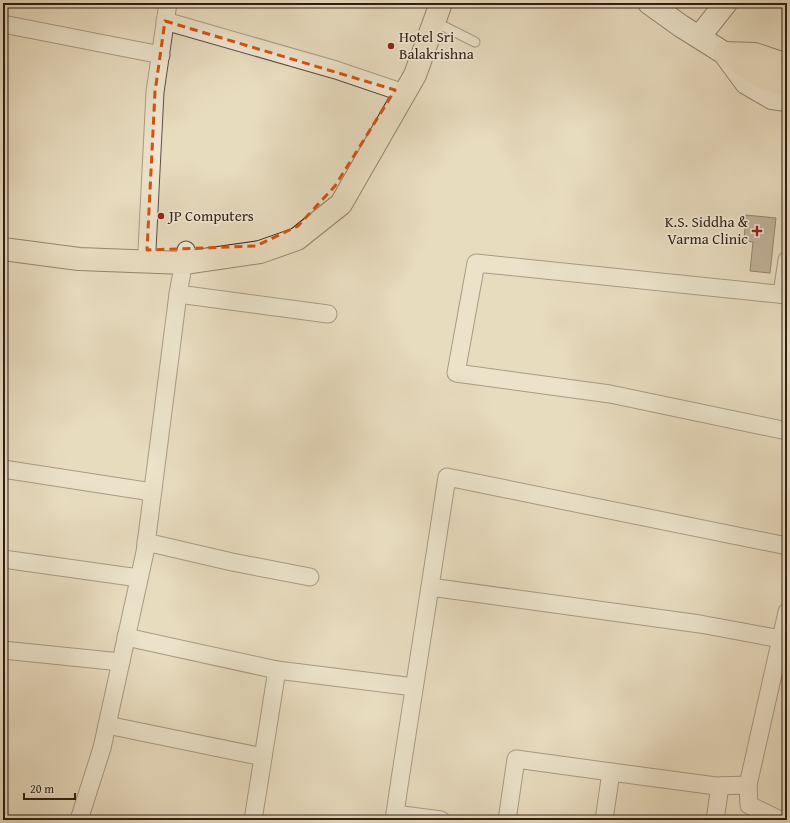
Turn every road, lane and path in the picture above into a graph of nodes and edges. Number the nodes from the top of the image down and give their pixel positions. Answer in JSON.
{"nodes":[{"id":1,"x":168,"y":3,"type":"edge"},
{"id":2,"x":649,"y":3,"type":"edge"},
{"id":3,"x":726,"y":3,"type":"edge"},
{"id":4,"x":433,"y":12,"type":"edge"},
{"id":5,"x":165,"y":21,"type":"junction"},
{"id":6,"x":3,"y":24,"type":"edge"},
{"id":7,"x":699,"y":37,"type":"junction"},
{"id":8,"x":475,"y":42,"type":"dead end"},
{"id":9,"x":724,"y":53,"type":"junction"},
{"id":10,"x":161,"y":55,"type":"junction"},
{"id":11,"x":781,"y":62,"type":"edge"},
{"id":12,"x":787,"y":84,"type":"edge"},
{"id":13,"x":395,"y":90,"type":"junction"},
{"id":14,"x":787,"y":100,"type":"edge"},
{"id":15,"x":3,"y":234,"type":"edge"},
{"id":16,"x":3,"y":249,"type":"edge"},
{"id":17,"x":147,"y":250,"type":"junction"},
{"id":18,"x":185,"y":256,"type":"junction"},
{"id":19,"x":787,"y":260,"type":"edge"},
{"id":20,"x":178,"y":294,"type":"junction"},
{"id":21,"x":785,"y":294,"type":"edge"},
{"id":22,"x":328,"y":314,"type":"dead end"},
{"id":23,"x":787,"y":431,"type":"edge"},
{"id":24,"x":3,"y":469,"type":"edge"},
{"id":25,"x":152,"y":492,"type":"junction"},
{"id":26,"x":146,"y":542,"type":"junction"},
{"id":27,"x":787,"y":546,"type":"edge"},
{"id":28,"x":3,"y":559,"type":"edge"},
{"id":29,"x":310,"y":576,"type":"dead end"},
{"id":30,"x":139,"y":578,"type":"junction"},
{"id":31,"x":430,"y":587,"type":"junction"},
{"id":32,"x":787,"y":612,"type":"edge"},
{"id":33,"x":126,"y":637,"type":"junction"},
{"id":34,"x":781,"y":639,"type":"junction"},
{"id":35,"x":3,"y":650,"type":"edge"},
{"id":36,"x":121,"y":662,"type":"junction"},
{"id":37,"x":277,"y":670,"type":"junction"},
{"id":38,"x":414,"y":686,"type":"junction"},
{"id":39,"x":107,"y":725,"type":"junction"},
{"id":40,"x":263,"y":757,"type":"junction"},
{"id":41,"x":611,"y":772,"type":"junction"},
{"id":42,"x":748,"y":785,"type":"junction"},
{"id":43,"x":720,"y":786,"type":"junction"},
{"id":44,"x":395,"y":817,"type":"edge"},
{"id":45,"x":79,"y":820,"type":"edge"},
{"id":46,"x":253,"y":820,"type":"edge"},
{"id":47,"x":441,"y":820,"type":"edge"},
{"id":48,"x":507,"y":820,"type":"edge"},
{"id":49,"x":604,"y":820,"type":"edge"},
{"id":50,"x":715,"y":820,"type":"edge"},
{"id":51,"x":783,"y":820,"type":"edge"}],
"edges":[{"from":1,"to":5,"type":"street"},
{"from":2,"to":7,"type":"street"},
{"from":3,"to":7,"type":"street"},
{"from":4,"to":8,"type":"lane"},
{"from":4,"to":13,"type":"main road"},
{"from":4,"to":18,"type":"main road"},
{"from":5,"to":10,"type":"street"},
{"from":5,"to":13,"type":"street"},
{"from":6,"to":10,"type":"street"},
{"from":7,"to":9,"type":"street"},
{"from":9,"to":11,"type":"main road"},
{"from":9,"to":12,"type":"main road"},
{"from":9,"to":14,"type":"street"},
{"from":10,"to":17,"type":"street"},
{"from":13,"to":18,"type":"main road"},
{"from":15,"to":17,"type":"main road"},
{"from":16,"to":18,"type":"main road"},
{"from":17,"to":18,"type":"main road"},
{"from":18,"to":20,"type":"street"},
{"from":19,"to":21,"type":"street"},
{"from":20,"to":22,"type":"street"},
{"from":20,"to":25,"type":"street"},
{"from":21,"to":23,"type":"street"},
{"from":24,"to":25,"type":"street"},
{"from":25,"to":26,"type":"street"},
{"from":26,"to":29,"type":"street"},
{"from":26,"to":30,"type":"street"},
{"from":27,"to":31,"type":"street"},
{"from":28,"to":30,"type":"street"},
{"from":30,"to":33,"type":"street"},
{"from":31,"to":34,"type":"street"},
{"from":31,"to":38,"type":"street"},
{"from":32,"to":34,"type":"street"},
{"from":33,"to":36,"type":"street"},
{"from":33,"to":37,"type":"street"},
{"from":34,"to":42,"type":"street"},
{"from":35,"to":36,"type":"street"},
{"from":36,"to":39,"type":"street"},
{"from":37,"to":38,"type":"street"},
{"from":37,"to":40,"type":"street"},
{"from":38,"to":44,"type":"street"},
{"from":39,"to":40,"type":"street"},
{"from":39,"to":45,"type":"street"},
{"from":40,"to":46,"type":"street"},
{"from":41,"to":43,"type":"street"},
{"from":41,"to":48,"type":"street"},
{"from":41,"to":49,"type":"street"},
{"from":42,"to":43,"type":"street"},
{"from":42,"to":51,"type":"street"},
{"from":43,"to":50,"type":"street"},
{"from":44,"to":47,"type":"street"}]}
